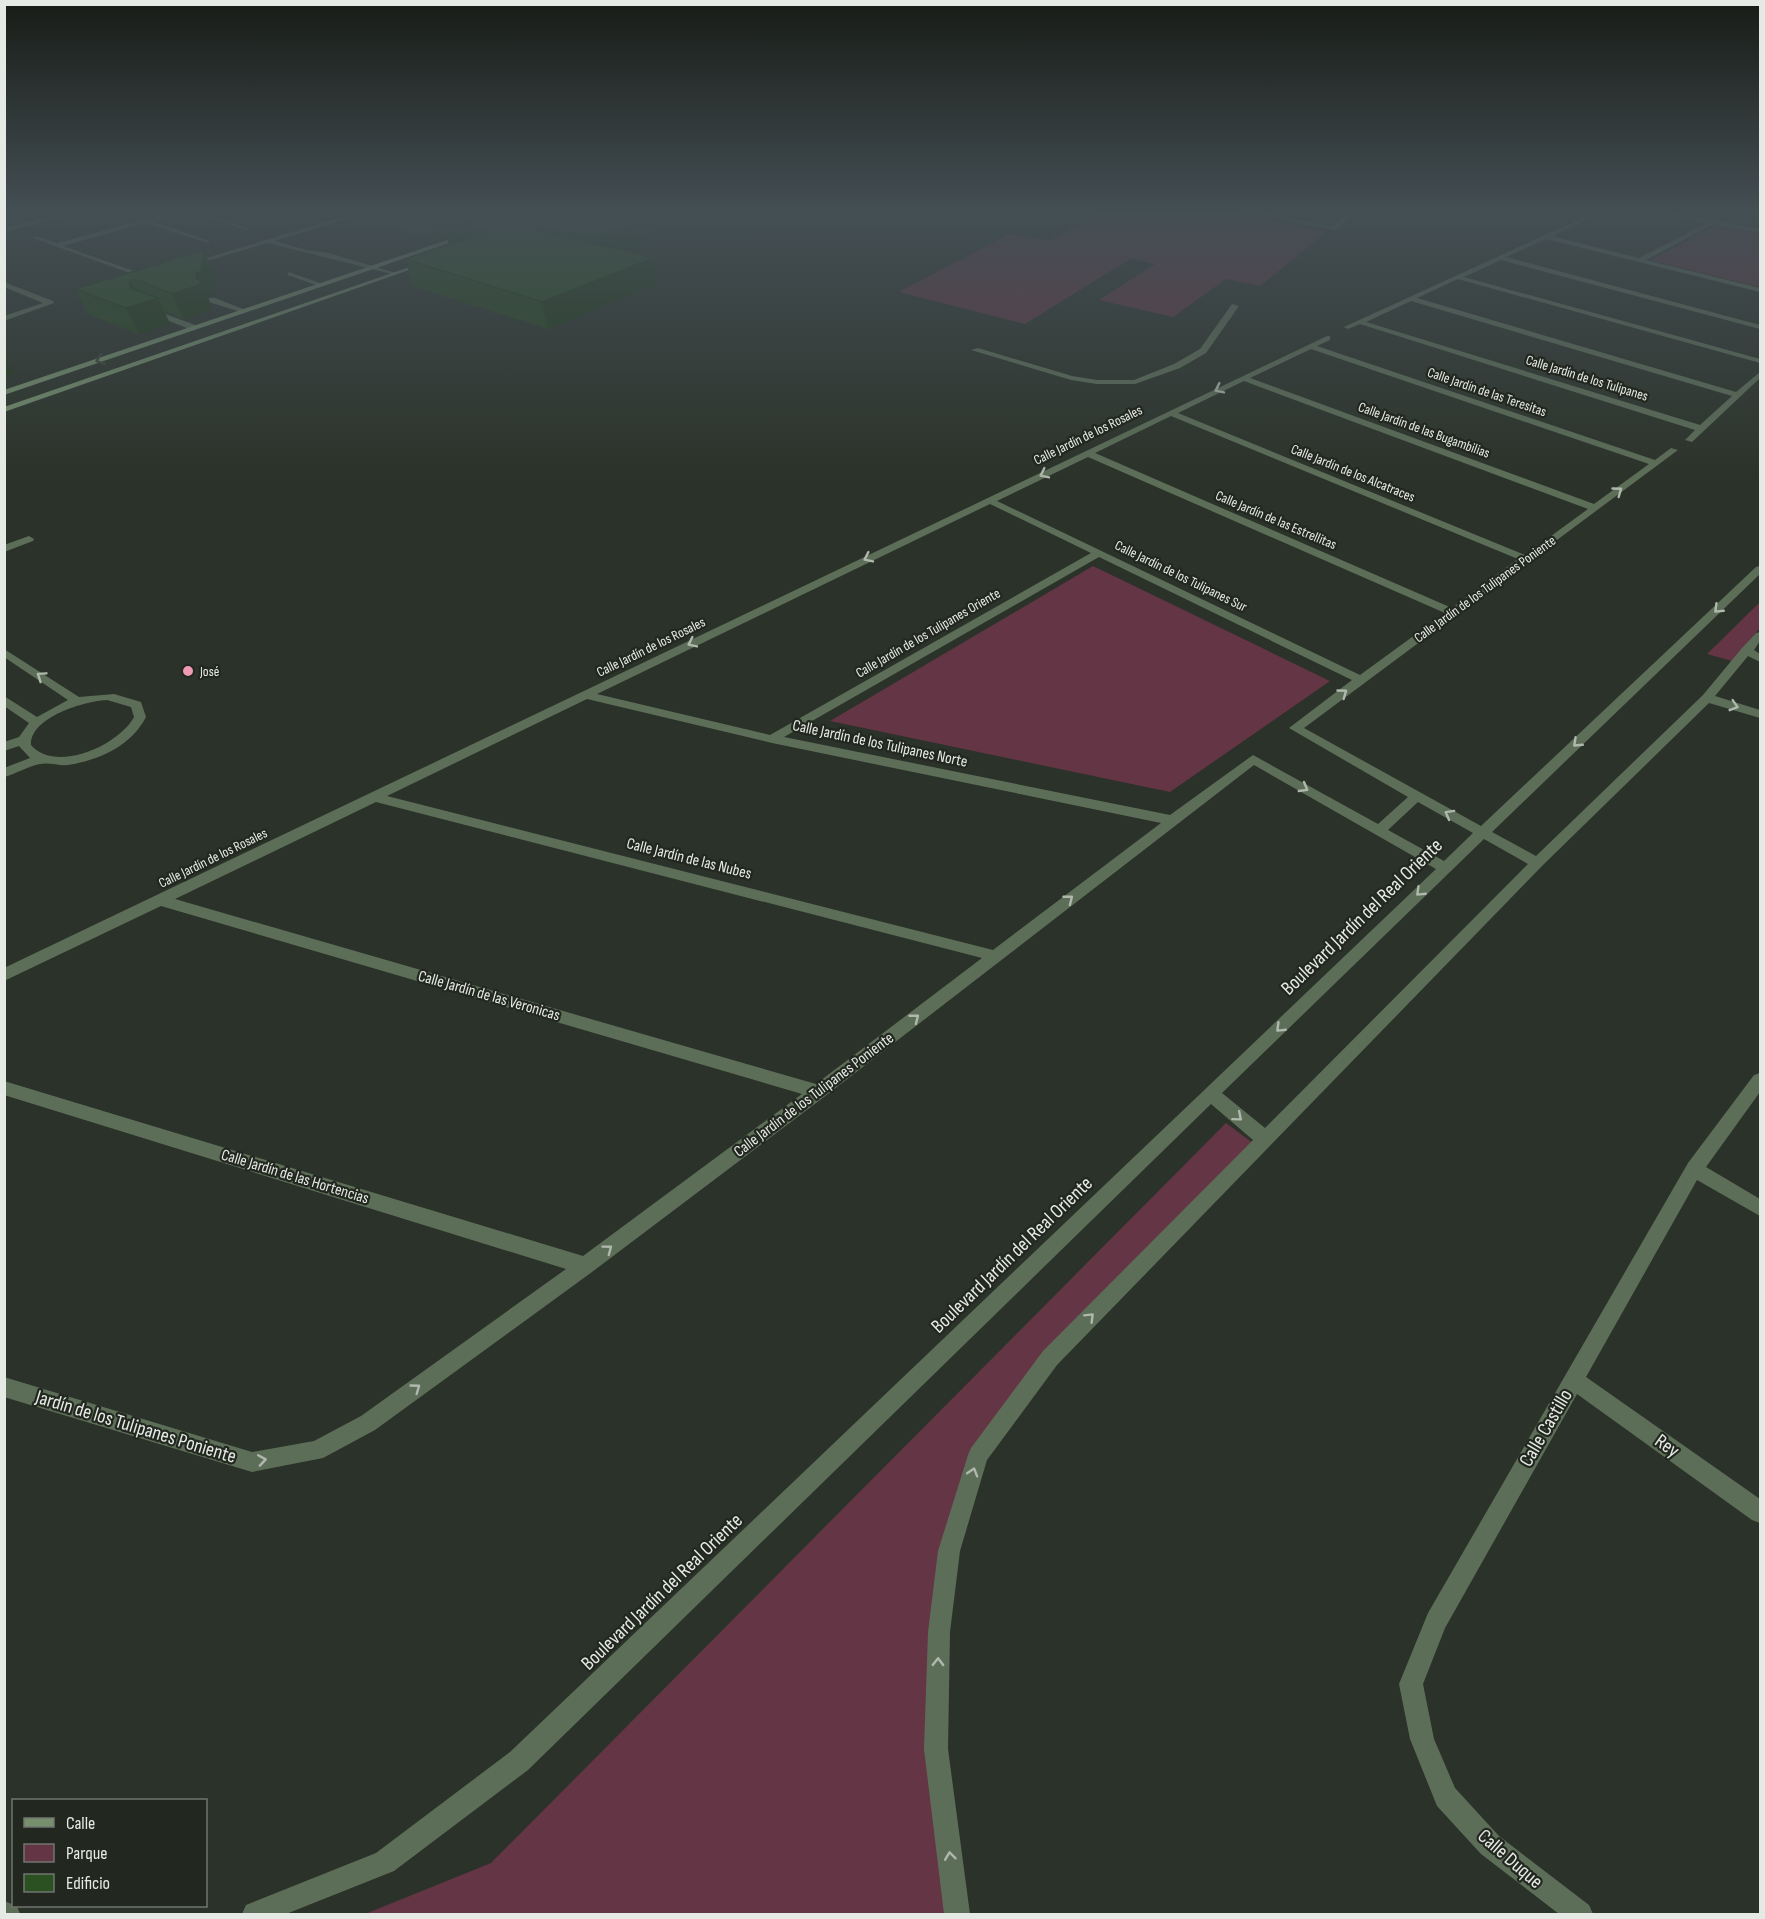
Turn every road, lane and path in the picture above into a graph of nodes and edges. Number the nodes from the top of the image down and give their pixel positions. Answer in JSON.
{"nodes":[{"id":1,"x":49,"y":303,"type":"edge"},
{"id":2,"x":219,"y":303,"type":"edge"},
{"id":3,"x":269,"y":303,"type":"edge"},
{"id":4,"x":312,"y":303,"type":"edge"},
{"id":5,"x":1403,"y":303,"type":"edge"},
{"id":6,"x":1423,"y":303,"type":"edge"},
{"id":7,"x":1547,"y":303,"type":"edge"},
{"id":8,"x":1669,"y":303,"type":"edge"},
{"id":9,"x":1234,"y":306,"type":"dead end"},
{"id":10,"x":146,"y":309,"type":"edge"},
{"id":11,"x":244,"y":311,"type":"junction"},
{"id":12,"x":4,"y":319,"type":"edge"},
{"id":13,"x":1360,"y":322,"type":"junction"},
{"id":14,"x":1348,"y":327,"type":"dead end"},
{"id":15,"x":1761,"y":327,"type":"edge"},
{"id":16,"x":195,"y":328,"type":"junction"},
{"id":17,"x":1327,"y":338,"type":"dead end"},
{"id":18,"x":1310,"y":346,"type":"junction"},
{"id":19,"x":975,"y":350,"type":"dead end"},
{"id":20,"x":1761,"y":361,"type":"edge"},
{"id":21,"x":1761,"y":374,"type":"edge"},
{"id":22,"x":1243,"y":378,"type":"junction"},
{"id":23,"x":4,"y":393,"type":"edge"},
{"id":24,"x":1738,"y":395,"type":"junction"},
{"id":25,"x":4,"y":410,"type":"edge"},
{"id":26,"x":1170,"y":413,"type":"junction"},
{"id":27,"x":1702,"y":429,"type":"junction"},
{"id":28,"x":1689,"y":440,"type":"dead end"},
{"id":29,"x":1674,"y":450,"type":"dead end"},
{"id":30,"x":1087,"y":453,"type":"junction"},
{"id":31,"x":1656,"y":463,"type":"junction"},
{"id":32,"x":988,"y":501,"type":"junction"},
{"id":33,"x":1595,"y":508,"type":"junction"},
{"id":34,"x":30,"y":539,"type":"dead end"},
{"id":35,"x":4,"y":549,"type":"edge"},
{"id":36,"x":1099,"y":553,"type":"junction"},
{"id":37,"x":1526,"y":559,"type":"junction"},
{"id":38,"x":1761,"y":569,"type":"edge"},
{"id":39,"x":1453,"y":612,"type":"junction"},
{"id":40,"x":1761,"y":635,"type":"edge"},
{"id":41,"x":4,"y":652,"type":"edge"},
{"id":42,"x":1753,"y":655,"type":"edge"},
{"id":43,"x":1361,"y":680,"type":"junction"},
{"id":44,"x":584,"y":695,"type":"junction"},
{"id":45,"x":1707,"y":698,"type":"junction"},
{"id":46,"x":4,"y":700,"type":"edge"},
{"id":47,"x":76,"y":701,"type":"junction"},
{"id":48,"x":1761,"y":714,"type":"edge"},
{"id":49,"x":36,"y":722,"type":"junction"},
{"id":50,"x":25,"y":739,"type":"junction"},
{"id":51,"x":772,"y":739,"type":"junction"},
{"id":52,"x":4,"y":747,"type":"edge"},
{"id":53,"x":40,"y":759,"type":"junction"},
{"id":54,"x":4,"y":773,"type":"edge"},
{"id":55,"x":1417,"y":796,"type":"junction"},
{"id":56,"x":374,"y":797,"type":"junction"},
{"id":57,"x":1171,"y":820,"type":"junction"},
{"id":58,"x":1379,"y":831,"type":"junction"},
{"id":59,"x":1482,"y":833,"type":"junction"},
{"id":60,"x":1537,"y":863,"type":"junction"},
{"id":61,"x":1445,"y":868,"type":"junction"},
{"id":62,"x":160,"y":900,"type":"junction"},
{"id":63,"x":995,"y":956,"type":"junction"},
{"id":64,"x":4,"y":975,"type":"edge"},
{"id":65,"x":1761,"y":1080,"type":"edge"},
{"id":66,"x":4,"y":1088,"type":"edge"},
{"id":67,"x":818,"y":1092,"type":"junction"},
{"id":68,"x":1211,"y":1094,"type":"junction"},
{"id":69,"x":1265,"y":1139,"type":"junction"},
{"id":70,"x":1694,"y":1169,"type":"junction"},
{"id":71,"x":1761,"y":1208,"type":"edge"},
{"id":72,"x":585,"y":1266,"type":"junction"},
{"id":73,"x":1574,"y":1380,"type":"junction"},
{"id":74,"x":4,"y":1387,"type":"edge"},
{"id":75,"x":368,"y":1422,"type":"joint"},
{"id":76,"x":1761,"y":1512,"type":"edge"},
{"id":77,"x":1446,"y":1797,"type":"joint"},
{"id":78,"x":255,"y":1914,"type":"edge"},
{"id":79,"x":957,"y":1914,"type":"edge"},
{"id":80,"x":1580,"y":1914,"type":"edge"}],
"edges":[{"from":1,"to":12,"type":"street"},
{"from":2,"to":11,"type":"street"},
{"from":3,"to":11,"type":"street"},
{"from":4,"to":25,"type":"street"},
{"from":5,"to":13,"type":"street"},
{"from":6,"to":24,"type":"street"},
{"from":7,"to":20,"type":"street"},
{"from":8,"to":15,"type":"street"},
{"from":9,"to":19,"type":"street"},
{"from":10,"to":16,"type":"street"},
{"from":11,"to":16,"type":"street"},
{"from":13,"to":14,"type":"street"},
{"from":13,"to":27,"type":"street","name":"Calle Jardín de los Tulipanes"},
{"from":16,"to":23,"type":"street","one_way":true},
{"from":17,"to":18,"type":"street","name":"Calle Jardín de los Rosales"},
{"from":18,"to":22,"type":"street","name":"Calle Jardín de los Rosales"},
{"from":18,"to":31,"type":"street","name":"Calle Jardín de las Teresitas"},
{"from":21,"to":24,"type":"street"},
{"from":22,"to":26,"type":"street","name":"Calle Jardín de los Rosales","one_way":true},
{"from":22,"to":33,"type":"street","name":"Calle Jardín de las Bugambilias"},
{"from":24,"to":27,"type":"street"},
{"from":26,"to":30,"type":"street","name":"Calle Jardín de los Rosales"},
{"from":26,"to":37,"type":"street","name":"Calle Jardín de los Alcatraces"},
{"from":27,"to":28,"type":"street"},
{"from":29,"to":31,"type":"street","name":"Calle Jardín de los Tulipanes Poniente"},
{"from":30,"to":32,"type":"street","name":"Calle Jardín de los Rosales","one_way":true},
{"from":30,"to":39,"type":"street","name":"Calle Jardín de las Estrellitas"},
{"from":33,"to":31,"type":"street","name":"Calle Jardín de los Tulipanes Poniente","one_way":true},
{"from":32,"to":36,"type":"street","name":"Calle Jardín de los Tulipanes Sur"},
{"from":32,"to":44,"type":"street","name":"Calle Jardín de los Rosales","one_way":true},
{"from":33,"to":37,"type":"street","name":"Calle Jardín de los Tulipanes Poniente"},
{"from":34,"to":35,"type":"street"},
{"from":36,"to":43,"type":"street","name":"Calle Jardín de los Tulipanes Sur"},
{"from":36,"to":51,"type":"street","name":"Calle Jardín de los Tulipanes Oriente"},
{"from":37,"to":39,"type":"street","name":"Calle Jardín de los Tulipanes Poniente"},
{"from":38,"to":59,"type":"street","name":"Boulevard Jardín del Real Oriente","one_way":true},
{"from":39,"to":43,"type":"street","name":"Calle Jardín de los Tulipanes Poniente"},
{"from":40,"to":42,"type":"street"},
{"from":47,"to":41,"type":"street","one_way":true},
{"from":42,"to":45,"type":"street"},
{"from":55,"to":43,"type":"street","name":"Calle Jardín de los Tulipanes Poniente","one_way":true},
{"from":44,"to":51,"type":"street","name":"Calle Jardín de los Tulipanes Norte"},
{"from":44,"to":56,"type":"street","name":"Calle Jardín de los Rosales"},
{"from":45,"to":48,"type":"street","one_way":true},
{"from":45,"to":60,"type":"street"},
{"from":46,"to":49,"type":"street"},
{"from":47,"to":49,"type":"street"},
{"from":47,"to":53,"type":"street"},
{"from":49,"to":50,"type":"street"},
{"from":50,"to":52,"type":"street"},
{"from":50,"to":53,"type":"street"},
{"from":51,"to":57,"type":"street","name":"Calle Jardín de los Tulipanes Norte"},
{"from":53,"to":54,"type":"street"},
{"from":55,"to":58,"type":"street"},
{"from":59,"to":55,"type":"street","one_way":true},
{"from":56,"to":62,"type":"street","name":"Calle Jardín de los Rosales"},
{"from":56,"to":63,"type":"street","name":"Calle Jardín de las Nubes"},
{"from":57,"to":58,"type":"street","name":"Calle Jardín de los Tulipanes Poniente","one_way":true},
{"from":63,"to":57,"type":"street","name":"Calle Jardín de los Tulipanes Poniente","one_way":true},
{"from":58,"to":61,"type":"street"},
{"from":59,"to":60,"type":"street"},
{"from":59,"to":61,"type":"street","name":"Boulevard Jardín del Real Oriente"},
{"from":60,"to":69,"type":"street"},
{"from":61,"to":68,"type":"street","name":"Boulevard Jardín del Real Oriente","one_way":true},
{"from":62,"to":64,"type":"street","name":"Calle Jardín de los Rosales"},
{"from":62,"to":67,"type":"street","name":"Calle Jardín de las Veronicas"},
{"from":67,"to":63,"type":"street","name":"Calle Jardín de los Tulipanes Poniente","one_way":true},
{"from":65,"to":70,"type":"street","name":"Calle Castillo"},
{"from":66,"to":72,"type":"street","name":"Calle Jardín de las Hortencias"},
{"from":72,"to":67,"type":"street","name":"Calle Jardín de los Tulipanes Poniente","one_way":true},
{"from":68,"to":69,"type":"street","one_way":true},
{"from":68,"to":78,"type":"street","name":"Boulevard Jardín del Real Oriente"},
{"from":79,"to":69,"type":"street","one_way":true},
{"from":70,"to":71,"type":"street"},
{"from":70,"to":73,"type":"street","name":"Calle Castillo"},
{"from":75,"to":72,"type":"street","name":"Calle Jardín de los Tulipanes Poniente","one_way":true},
{"from":73,"to":76,"type":"street","name":"Rey"},
{"from":73,"to":77,"type":"street","name":"Calle Castillo"},
{"from":74,"to":75,"type":"street","name":"Jardín de los Tulipanes Poniente","one_way":true},
{"from":77,"to":80,"type":"street","name":"Calle Duque"}]}
